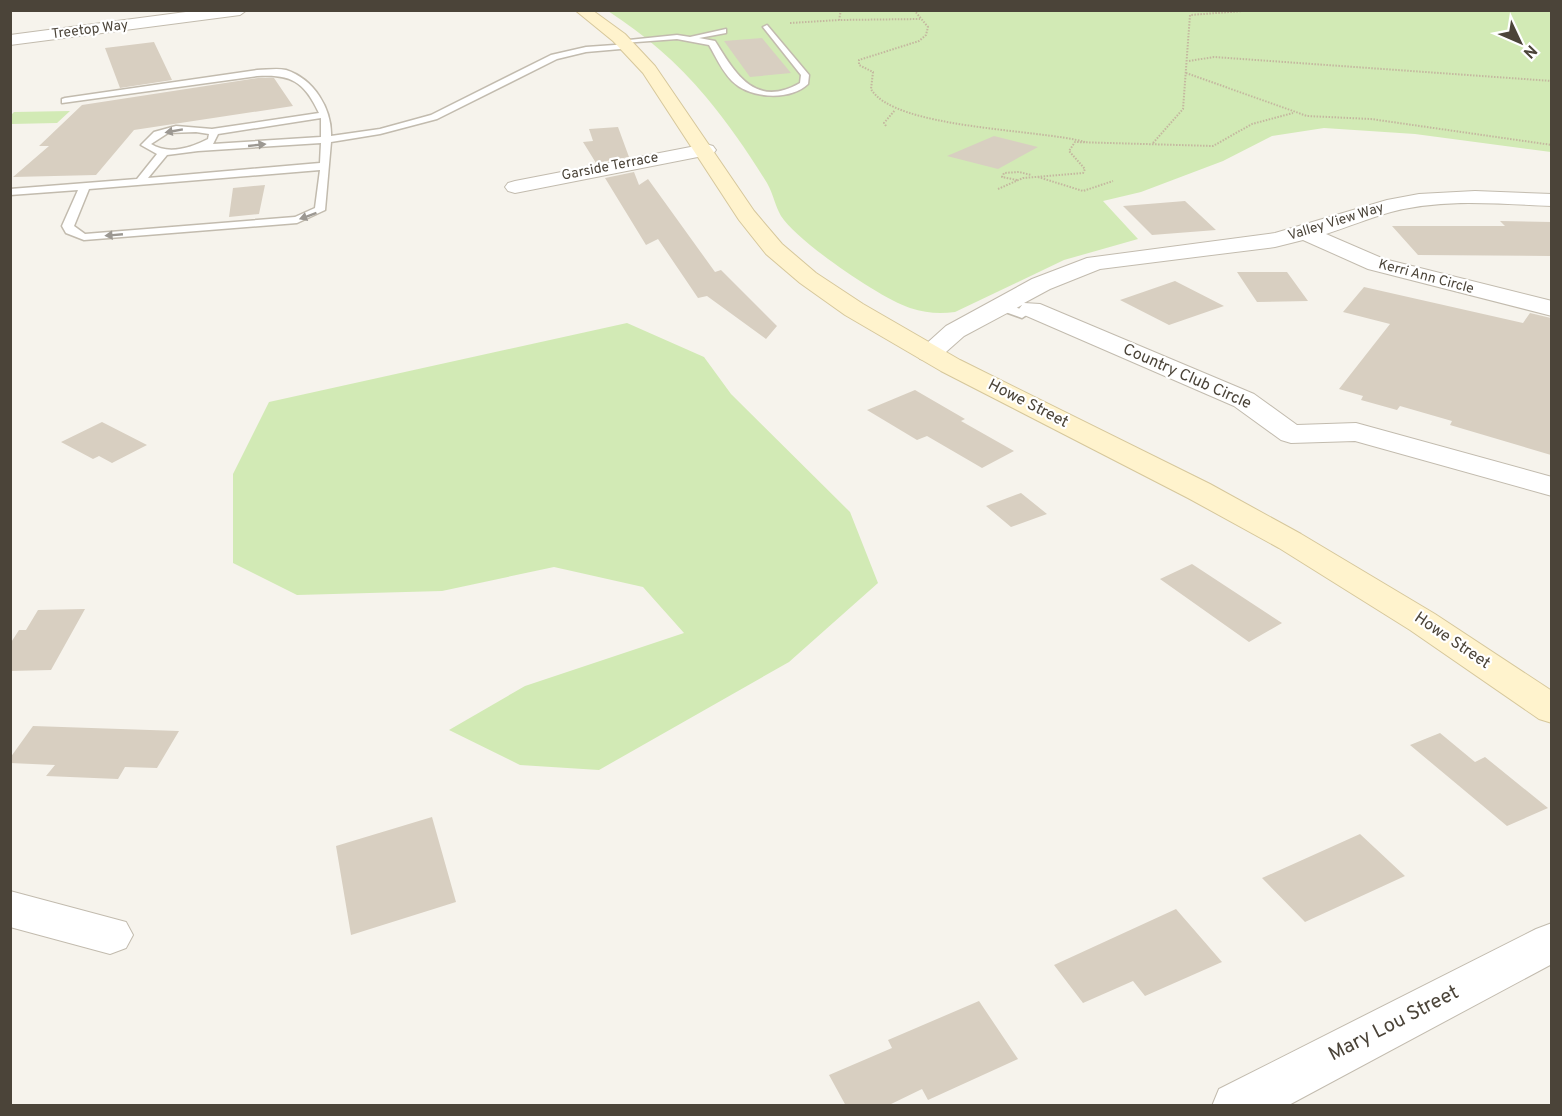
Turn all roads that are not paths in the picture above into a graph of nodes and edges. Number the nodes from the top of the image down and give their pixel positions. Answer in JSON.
{"nodes":[{"id":1,"x":240,"y":10,"type":"edge"},
{"id":2,"x":582,"y":10,"type":"edge"},
{"id":3,"x":767,"y":27,"type":"dead end"},
{"id":4,"x":723,"y":31,"type":"dead end"},
{"id":5,"x":687,"y":38,"type":"junction"},
{"id":6,"x":10,"y":40,"type":"edge"},
{"id":7,"x":626,"y":44,"type":"junction"},
{"id":8,"x":65,"y":101,"type":"dead end"},
{"id":9,"x":325,"y":115,"type":"junction"},
{"id":10,"x":212,"y":132,"type":"junction"},
{"id":11,"x":324,"y":138,"type":"junction"},
{"id":12,"x":199,"y":148,"type":"junction"},
{"id":13,"x":706,"y":150,"type":"junction"},
{"id":14,"x":164,"y":152,"type":"junction"},
{"id":15,"x":325,"y":166,"type":"junction"},
{"id":16,"x":140,"y":182,"type":"junction"},
{"id":17,"x":85,"y":186,"type":"junction"},
{"id":18,"x":515,"y":186,"type":"dead end"},
{"id":19,"x":10,"y":192,"type":"edge"},
{"id":20,"x":1551,"y":200,"type":"edge"},
{"id":21,"x":1305,"y":233,"type":"junction"},
{"id":22,"x":1551,"y":309,"type":"edge"},
{"id":23,"x":1018,"y":310,"type":"junction"},
{"id":24,"x":929,"y":353,"type":"junction"},
{"id":25,"x":1551,"y":487,"type":"edge"},
{"id":26,"x":1551,"y":710,"type":"edge"},
{"id":27,"x":10,"y":909,"type":"edge"},
{"id":28,"x":110,"y":934,"type":"dead end"},
{"id":29,"x":1551,"y":942,"type":"edge"},
{"id":30,"x":1237,"y":1106,"type":"edge"}],
"edges":[{"from":1,"to":6,"type":"street","name":"Treetop Way"},
{"from":2,"to":7,"type":"main road","name":"Howe Street"},
{"from":3,"to":5,"type":"lane"},
{"from":4,"to":5,"type":"lane"},
{"from":5,"to":7,"type":"lane"},
{"from":7,"to":11,"type":"lane"},
{"from":7,"to":13,"type":"main road","name":"Howe Street"},
{"from":8,"to":9,"type":"lane"},
{"from":9,"to":10,"type":"lane"},
{"from":9,"to":11,"type":"lane"},
{"from":10,"to":12,"type":"lane"},
{"from":10,"to":14,"type":"lane","one_way":true},
{"from":12,"to":11,"type":"lane","one_way":true},
{"from":11,"to":15,"type":"lane"},
{"from":12,"to":14,"type":"lane"},
{"from":13,"to":18,"type":"street","name":"Garside Terrace"},
{"from":13,"to":24,"type":"main road","name":"Howe Street"},
{"from":14,"to":16,"type":"lane"},
{"from":15,"to":16,"type":"lane"},
{"from":15,"to":17,"type":"lane","one_way":true},
{"from":16,"to":17,"type":"lane"},
{"from":17,"to":19,"type":"lane"},
{"from":20,"to":21,"type":"street","name":"Valley View Way"},
{"from":21,"to":22,"type":"street","name":"Kerri Ann Circle"},
{"from":21,"to":23,"type":"street","name":"Valley View Way"},
{"from":23,"to":24,"type":"street","name":"Valley View Way"},
{"from":23,"to":25,"type":"street","name":"Country Club Circle"},
{"from":24,"to":26,"type":"main road","name":"Howe Street"},
{"from":27,"to":28,"type":"street"},
{"from":29,"to":30,"type":"street","name":"Mary Lou Street"}]}
